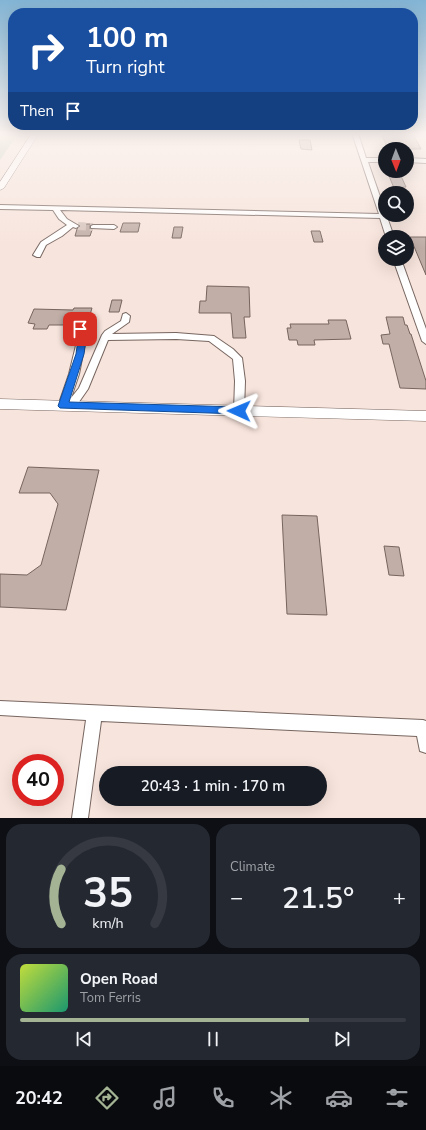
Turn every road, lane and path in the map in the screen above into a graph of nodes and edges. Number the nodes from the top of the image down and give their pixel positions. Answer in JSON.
{"nodes":[{"id":1,"x":11,"y":171,"type":"edge"},
{"id":2,"x":368,"y":171,"type":"edge"},
{"id":3,"x":0,"y":188,"type":"edge"},
{"id":4,"x":378,"y":204,"type":"edge"},
{"id":5,"x":0,"y":208,"type":"edge"},
{"id":6,"x":56,"y":209,"type":"junction"},
{"id":7,"x":378,"y":216,"type":"edge"},
{"id":8,"x":93,"y":227,"type":"tunnel mouth"},
{"id":9,"x":114,"y":227,"type":"dead end"},
{"id":10,"x":37,"y":255,"type":"dead end"},
{"id":11,"x":399,"y":266,"type":"edge"},
{"id":12,"x":126,"y":316,"type":"dead end"},
{"id":13,"x":74,"y":328,"type":"dead end"},
{"id":14,"x":105,"y":336,"type":"junction"},
{"id":15,"x":426,"y":341,"type":"edge"},
{"id":16,"x":0,"y":404,"type":"edge"},
{"id":17,"x":67,"y":406,"type":"junction"},
{"id":18,"x":239,"y":411,"type":"junction"},
{"id":19,"x":426,"y":416,"type":"edge"},
{"id":20,"x":0,"y":708,"type":"edge"},
{"id":21,"x":94,"y":712,"type":"junction"},
{"id":22,"x":424,"y":728,"type":"edge"},
{"id":23,"x":426,"y":745,"type":"edge"},
{"id":24,"x":80,"y":818,"type":"edge"}],
"edges":[{"from":1,"to":3,"type":"street"},
{"from":2,"to":4,"type":"street"},
{"from":5,"to":6,"type":"street"},
{"from":6,"to":7,"type":"street"},
{"from":6,"to":10,"type":"street"},
{"from":8,"to":9,"type":"street"},
{"from":11,"to":15,"type":"street"},
{"from":12,"to":14,"type":"street"},
{"from":13,"to":17,"type":"street"},
{"from":14,"to":17,"type":"street"},
{"from":14,"to":18,"type":"street"},
{"from":16,"to":17,"type":"street"},
{"from":17,"to":18,"type":"street"},
{"from":18,"to":19,"type":"street"},
{"from":20,"to":21,"type":"street"},
{"from":21,"to":22,"type":"street"},
{"from":21,"to":24,"type":"street"},
{"from":22,"to":23,"type":"street"}]}
